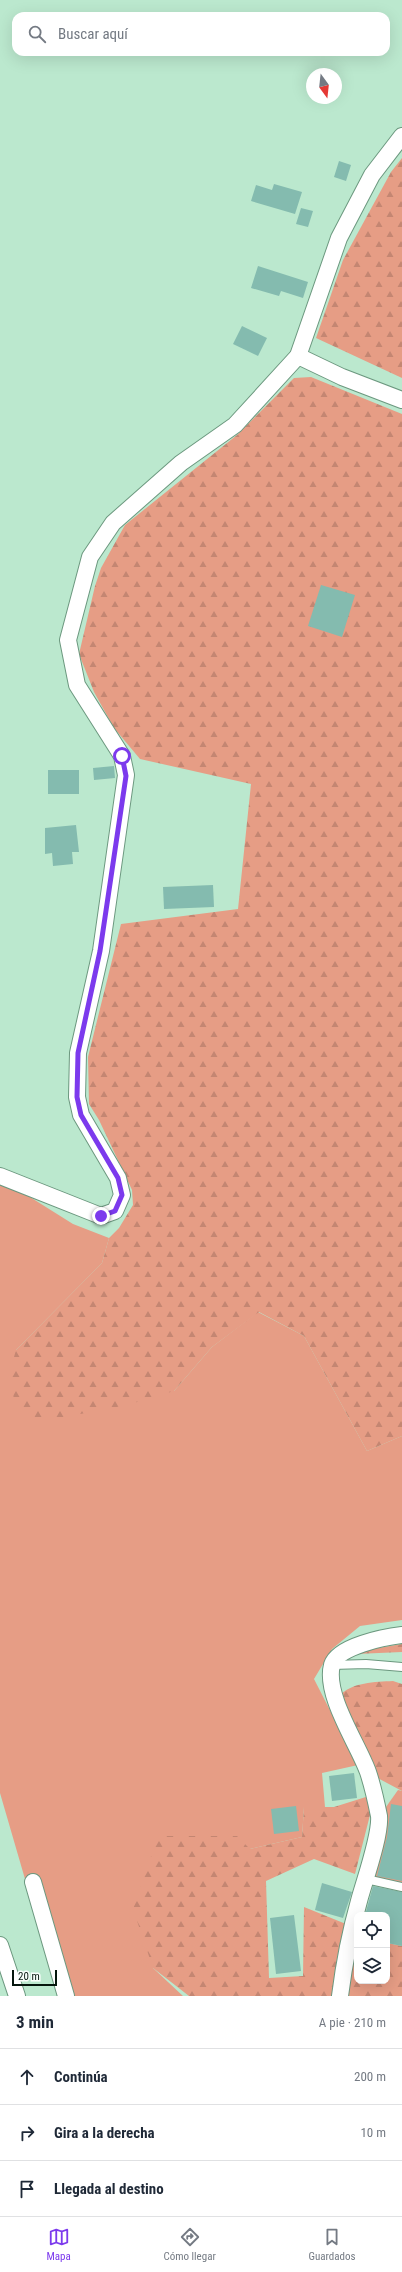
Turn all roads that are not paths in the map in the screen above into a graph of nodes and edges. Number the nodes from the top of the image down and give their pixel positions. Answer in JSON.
{"nodes":[{"id":1,"x":402,"y":136,"type":"edge"},
{"id":2,"x":298,"y":356,"type":"junction"},
{"id":3,"x":402,"y":400,"type":"edge"},
{"id":4,"x":0,"y":1176,"type":"edge"},
{"id":5,"x":402,"y":1635,"type":"edge"},
{"id":6,"x":332,"y":1665,"type":"junction"},
{"id":7,"x":402,"y":1666,"type":"edge"},
{"id":8,"x":366,"y":1878,"type":"junction"},
{"id":9,"x":33,"y":1882,"type":"dead end"},
{"id":10,"x":402,"y":1886,"type":"edge"},
{"id":11,"x":0,"y":1945,"type":"edge"},
{"id":12,"x":4,"y":1973,"type":"edge"},
{"id":13,"x":17,"y":1996,"type":"edge"},
{"id":14,"x":66,"y":1996,"type":"edge"},
{"id":15,"x":340,"y":1996,"type":"edge"}],
"edges":[{"from":1,"to":2,"type":"street"},
{"from":2,"to":3,"type":"street"},
{"from":2,"to":4,"type":"street"},
{"from":5,"to":6,"type":"street"},
{"from":6,"to":7,"type":"lane"},
{"from":6,"to":8,"type":"street"},
{"from":8,"to":10,"type":"lane"},
{"from":8,"to":15,"type":"street"},
{"from":9,"to":14,"type":"street"},
{"from":11,"to":12,"type":"street"},
{"from":12,"to":13,"type":"street"}]}
